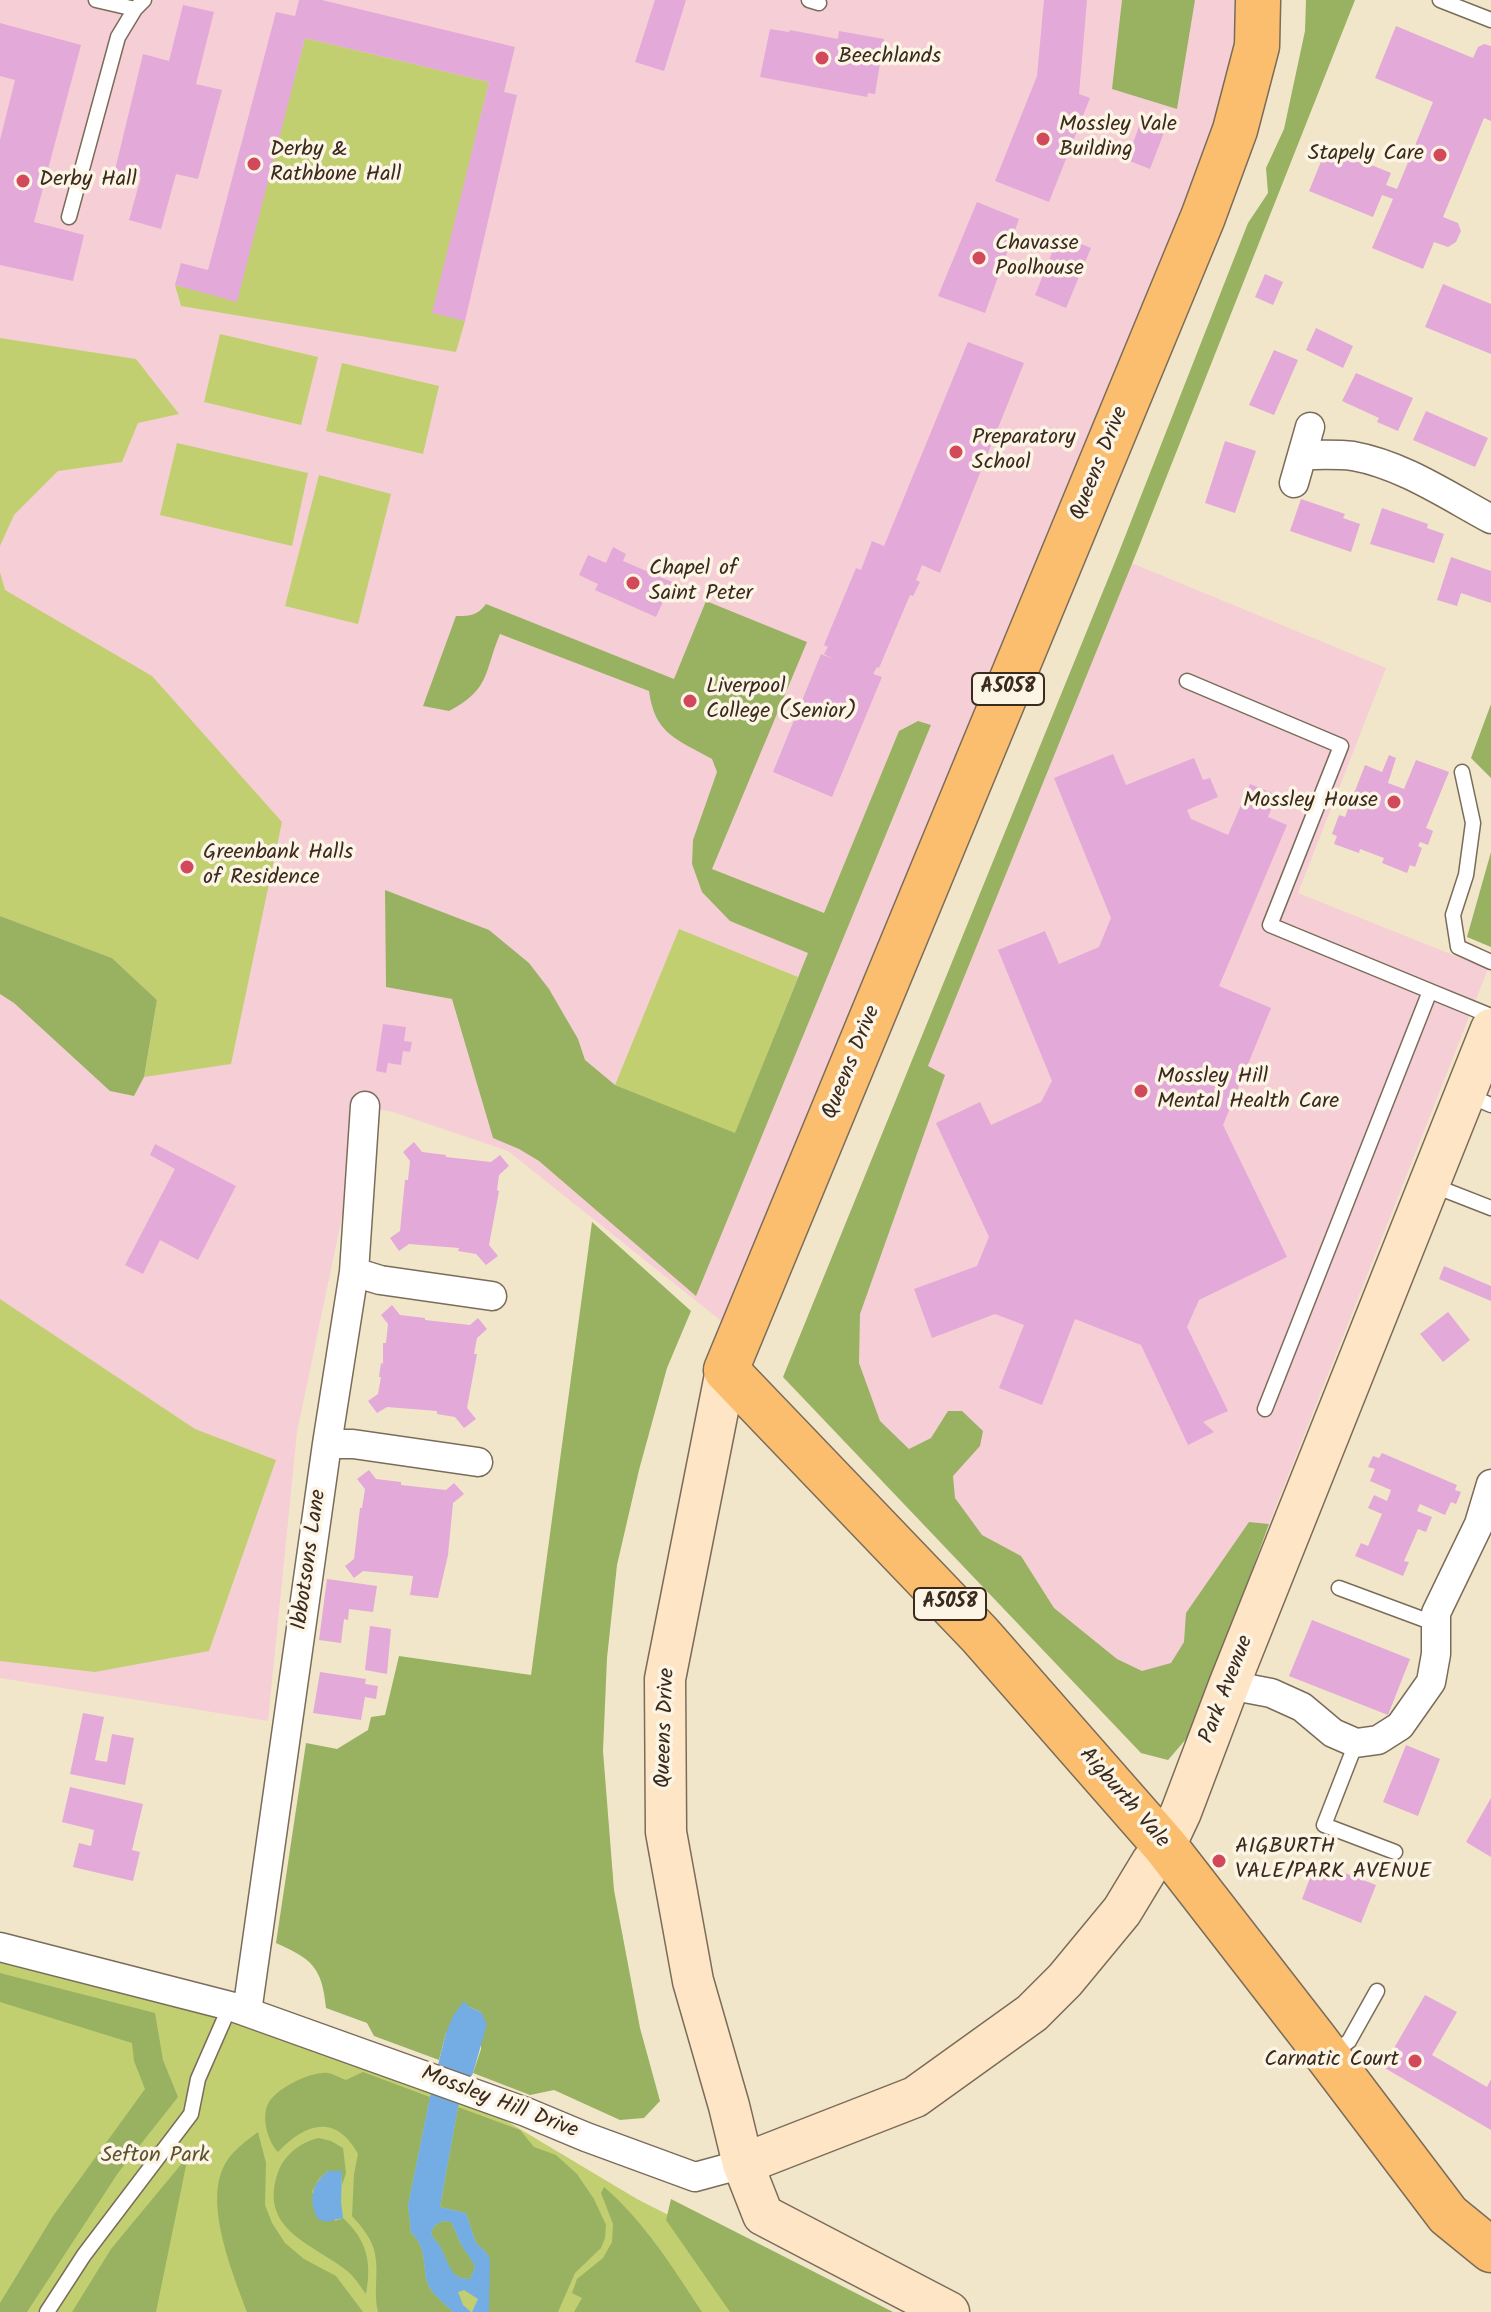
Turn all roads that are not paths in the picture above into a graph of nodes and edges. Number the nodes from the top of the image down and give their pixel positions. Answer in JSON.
{"nodes":[{"id":1,"x":96,"y":0,"type":"edge"},
{"id":2,"x":1258,"y":0,"type":"edge"},
{"id":3,"x":1440,"y":0,"type":"edge"},
{"id":4,"x":139,"y":4,"type":"edge"},
{"id":5,"x":1491,"y":20,"type":"edge"},
{"id":6,"x":69,"y":217,"type":"dead end"},
{"id":7,"x":1310,"y":427,"type":"dead end"},
{"id":8,"x":1303,"y":455,"type":"junction"},
{"id":9,"x":1294,"y":483,"type":"dead end"},
{"id":10,"x":1491,"y":519,"type":"edge"},
{"id":11,"x":1187,"y":681,"type":"dead end"},
{"id":12,"x":1462,"y":772,"type":"dead end"},
{"id":13,"x":1491,"y":962,"type":"edge"},
{"id":14,"x":1430,"y":991,"type":"junction"},
{"id":15,"x":1491,"y":1016,"type":"edge"},
{"id":16,"x":1491,"y":1029,"type":"edge"},
{"id":17,"x":1478,"y":1100,"type":"edge"},
{"id":18,"x":365,"y":1106,"type":"dead end"},
{"id":19,"x":1429,"y":1184,"type":"junction"},
{"id":20,"x":1491,"y":1208,"type":"edge"},
{"id":21,"x":354,"y":1272,"type":"junction"},
{"id":22,"x":492,"y":1296,"type":"dead end"},
{"id":23,"x":726,"y":1370,"type":"junction"},
{"id":24,"x":1265,"y":1409,"type":"dead end"},
{"id":25,"x":327,"y":1444,"type":"junction"},
{"id":26,"x":478,"y":1462,"type":"dead end"},
{"id":27,"x":1491,"y":1484,"type":"edge"},
{"id":28,"x":1339,"y":1588,"type":"dead end"},
{"id":29,"x":1436,"y":1624,"type":"junction"},
{"id":30,"x":1229,"y":1685,"type":"junction"},
{"id":31,"x":1356,"y":1743,"type":"junction"},
{"id":32,"x":1165,"y":1846,"type":"junction"},
{"id":33,"x":1395,"y":1852,"type":"dead end"},
{"id":34,"x":0,"y":1947,"type":"edge"},
{"id":35,"x":1377,"y":1991,"type":"dead end"},
{"id":36,"x":239,"y":2009,"type":"junction"},
{"id":37,"x":1329,"y":2057,"type":"junction"},
{"id":38,"x":743,"y":2164,"type":"junction"},
{"id":39,"x":1491,"y":2250,"type":"edge"},
{"id":40,"x":47,"y":2312,"type":"edge"},
{"id":41,"x":949,"y":2312,"type":"edge"}],
"edges":[{"from":1,"to":4,"type":"lane"},
{"from":2,"to":23,"type":"main road","name":"Queens Drive","number":"A5058"},
{"from":3,"to":5,"type":"lane"},
{"from":4,"to":6,"type":"lane"},
{"from":7,"to":8,"type":"street"},
{"from":8,"to":9,"type":"street"},
{"from":8,"to":10,"type":"street"},
{"from":11,"to":14,"type":"lane"},
{"from":12,"to":13,"type":"lane"},
{"from":14,"to":15,"type":"lane"},
{"from":14,"to":24,"type":"lane"},
{"from":16,"to":17,"type":"street","name":"Park Avenue"},
{"from":17,"to":19,"type":"street","name":"Park Avenue"},
{"from":18,"to":21,"type":"street","name":"Ibbotsons Lane"},
{"from":19,"to":20,"type":"lane"},
{"from":19,"to":30,"type":"street","name":"Park Avenue"},
{"from":21,"to":22,"type":"street"},
{"from":21,"to":25,"type":"street","name":"Ibbotsons Lane"},
{"from":23,"to":32,"type":"main road","name":"Aigburth Vale","number":"A5058"},
{"from":23,"to":38,"type":"street","name":"Queens Drive"},
{"from":25,"to":26,"type":"street"},
{"from":25,"to":36,"type":"street","name":"Ibbotsons Lane"},
{"from":27,"to":29,"type":"street"},
{"from":28,"to":29,"type":"lane"},
{"from":29,"to":31,"type":"street"},
{"from":30,"to":31,"type":"street"},
{"from":30,"to":32,"type":"street","name":"Park Avenue"},
{"from":31,"to":33,"type":"lane"},
{"from":32,"to":37,"type":"main road","name":"Aigburth Vale","number":"A5058"},
{"from":32,"to":38,"type":"street","name":"Park Avenue"},
{"from":34,"to":36,"type":"street","name":"Mossley Hill Drive"},
{"from":35,"to":37,"type":"lane"},
{"from":36,"to":38,"type":"street","name":"Mossley Hill Drive"},
{"from":36,"to":40,"type":"lane"},
{"from":37,"to":39,"type":"main road","name":"Aigburth Vale","number":"A5058"},
{"from":38,"to":41,"type":"street"}]}
